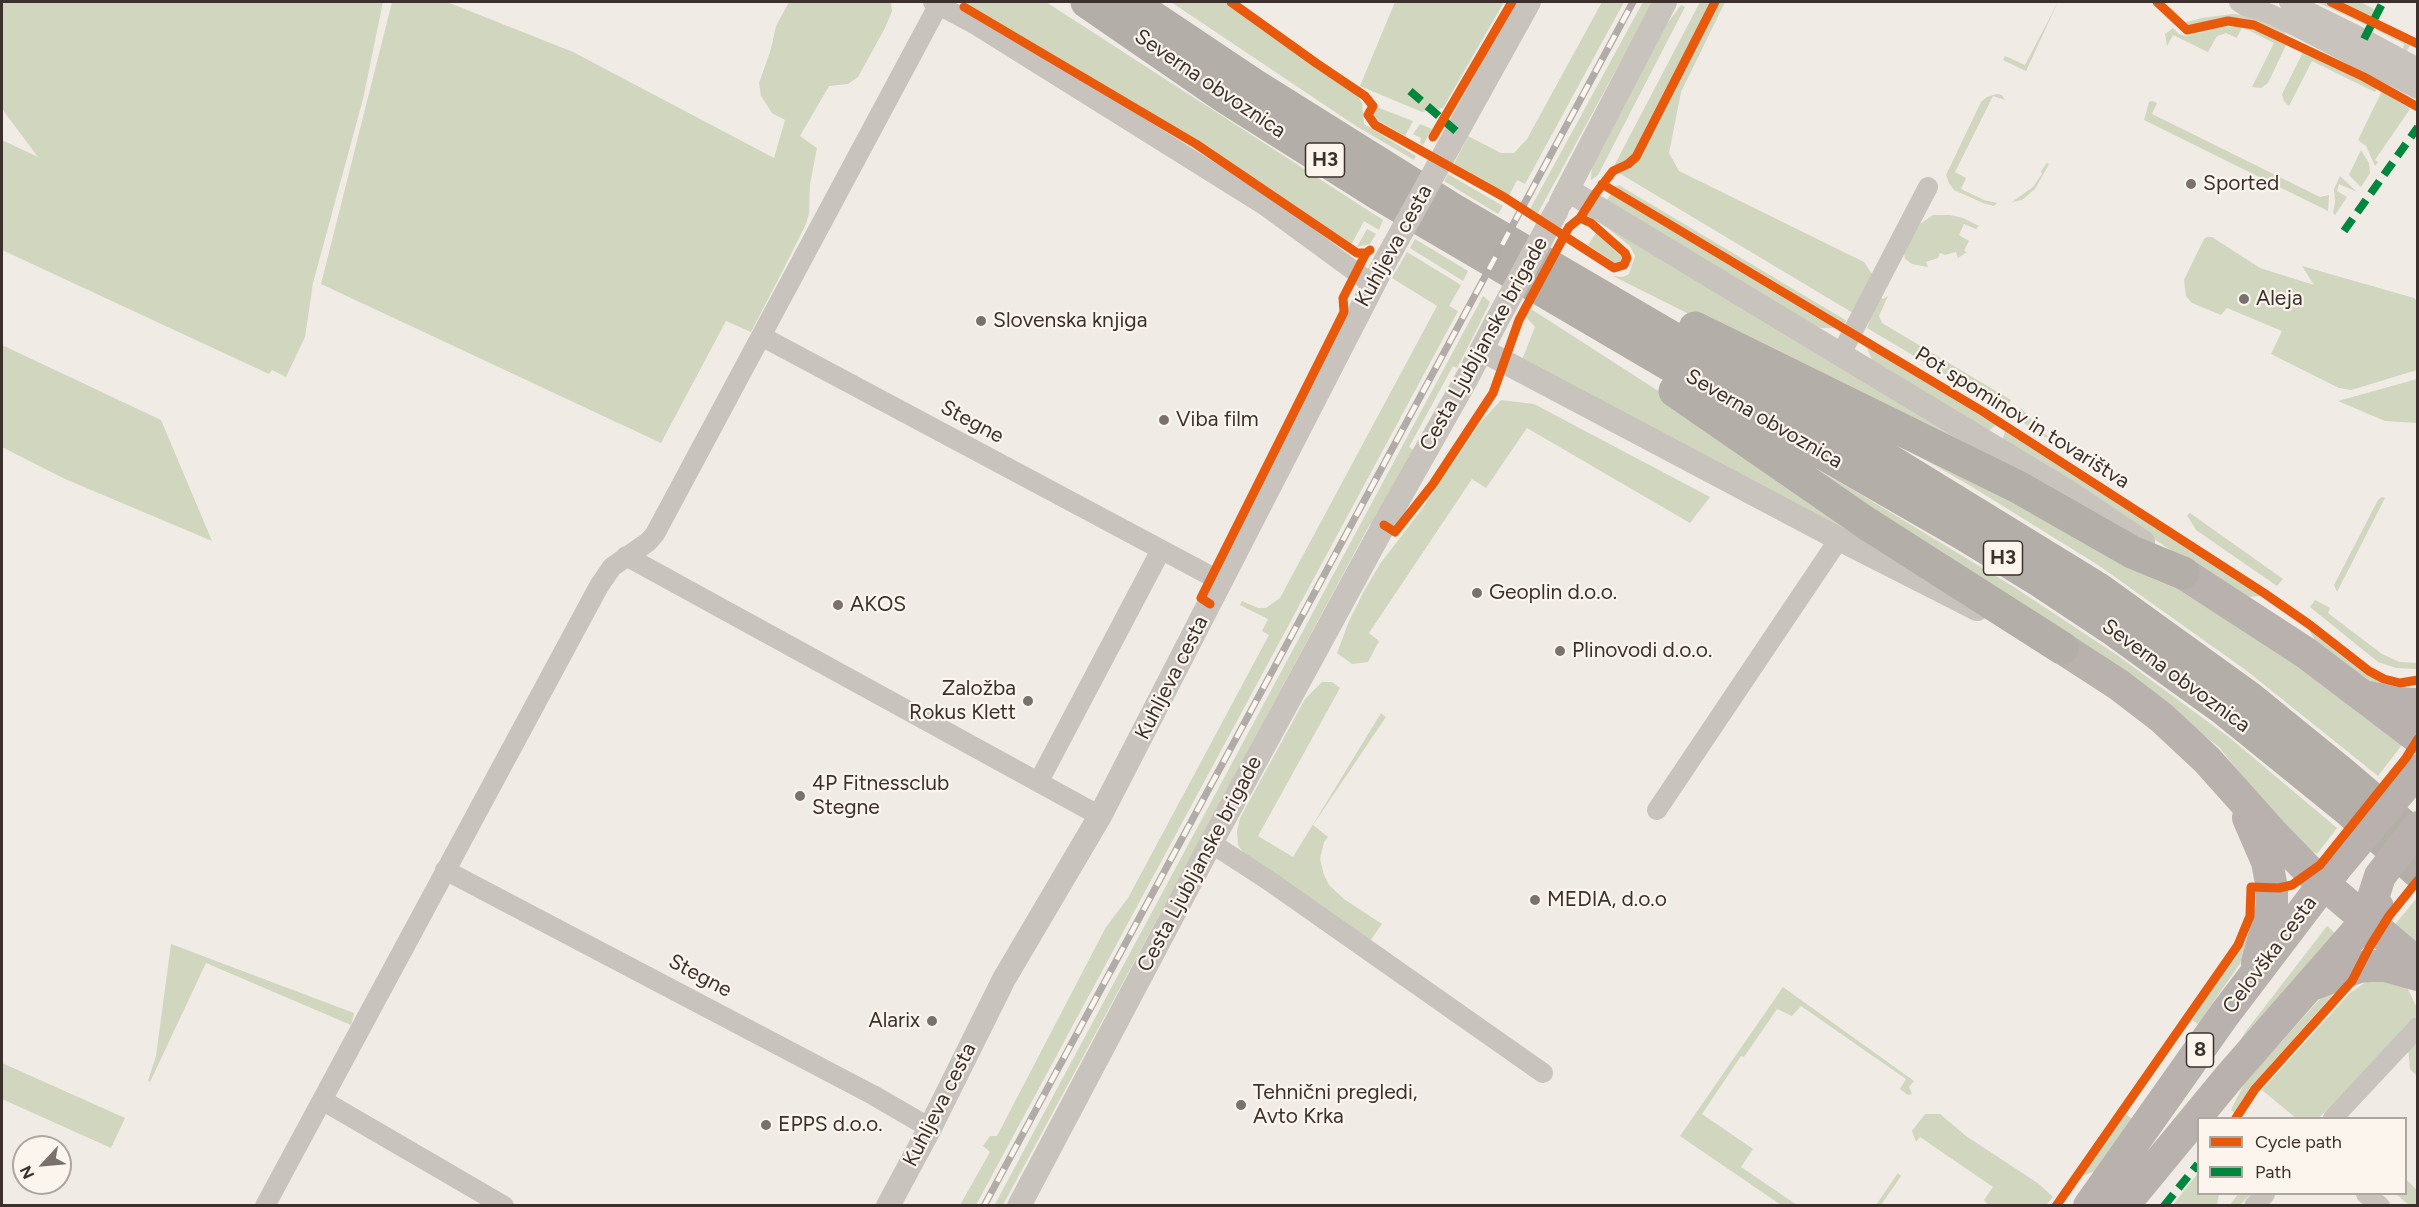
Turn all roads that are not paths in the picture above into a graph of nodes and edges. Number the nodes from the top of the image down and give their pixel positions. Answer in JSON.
{"nodes":[{"id":1,"x":1529,"y":2,"type":"edge"},
{"id":2,"x":1665,"y":2,"type":"edge"},
{"id":3,"x":2239,"y":2,"type":"edge"},
{"id":4,"x":936,"y":3,"type":"edge"},
{"id":5,"x":2286,"y":3,"type":"edge"},
{"id":6,"x":1100,"y":4,"type":"edge"},
{"id":7,"x":2418,"y":68,"type":"edge"},
{"id":8,"x":2418,"y":89,"type":"edge"},
{"id":9,"x":1928,"y":187,"type":"dead end"},
{"id":10,"x":1562,"y":200,"type":"junction"},
{"id":11,"x":1372,"y":284,"type":"junction"},
{"id":12,"x":1561,"y":288,"type":"junction"},
{"id":13,"x":761,"y":336,"type":"junction"},
{"id":14,"x":1482,"y":350,"type":"junction"},
{"id":15,"x":1841,"y":354,"type":"junction"},
{"id":16,"x":1839,"y":539,"type":"junction"},
{"id":17,"x":1161,"y":550,"type":"junction"},
{"id":18,"x":626,"y":556,"type":"junction"},
{"id":19,"x":2183,"y":573,"type":"junction"},
{"id":20,"x":1222,"y":582,"type":"junction"},
{"id":21,"x":2062,"y":648,"type":"junction"},
{"id":22,"x":2366,"y":697,"type":"junction"},
{"id":23,"x":2418,"y":704,"type":"edge"},
{"id":24,"x":2418,"y":738,"type":"edge"},
{"id":25,"x":2418,"y":770,"type":"edge"},
{"id":26,"x":1039,"y":781,"type":"junction"},
{"id":27,"x":2238,"y":795,"type":"junction"},
{"id":28,"x":2418,"y":796,"type":"edge"},
{"id":29,"x":1657,"y":810,"type":"dead end"},
{"id":30,"x":1100,"y":816,"type":"junction"},
{"id":31,"x":2418,"y":827,"type":"edge"},
{"id":32,"x":2418,"y":838,"type":"edge"},
{"id":33,"x":1211,"y":843,"type":"junction"},
{"id":34,"x":2418,"y":858,"type":"edge"},
{"id":35,"x":445,"y":870,"type":"junction"},
{"id":36,"x":2418,"y":872,"type":"edge"},
{"id":37,"x":2357,"y":901,"type":"junction"},
{"id":38,"x":2418,"y":964,"type":"edge"},
{"id":39,"x":2418,"y":975,"type":"edge"},
{"id":40,"x":2254,"y":976,"type":"junction"},
{"id":41,"x":2310,"y":985,"type":"junction"},
{"id":42,"x":2418,"y":1027,"type":"edge"},
{"id":43,"x":1543,"y":1073,"type":"dead end"},
{"id":44,"x":322,"y":1100,"type":"junction"},
{"id":45,"x":2335,"y":1117,"type":"edge"},
{"id":46,"x":930,"y":1128,"type":"junction"},
{"id":47,"x":2177,"y":1138,"type":"junction"},
{"id":48,"x":2367,"y":1195,"type":"edge"},
{"id":49,"x":2128,"y":1204,"type":"edge"},
{"id":50,"x":265,"y":1206,"type":"edge"},
{"id":51,"x":504,"y":1206,"type":"edge"},
{"id":52,"x":888,"y":1206,"type":"edge"},
{"id":53,"x":1019,"y":1206,"type":"edge"},
{"id":54,"x":2089,"y":1206,"type":"edge"},
{"id":55,"x":2380,"y":1206,"type":"edge"}],
"edges":[{"from":1,"to":11,"type":"street","name":"Kuhljeva cesta","bridge":true},
{"from":2,"to":10,"type":"street","name":"Cesta Ljubljanske brigade"},
{"from":3,"to":8,"type":"street"},
{"from":4,"to":11,"type":"street"},
{"from":4,"to":13,"type":"street"},
{"from":5,"to":7,"type":"street"},
{"from":6,"to":12,"type":"highway","name":"Severna obvoznica","number":"H3"},
{"from":9,"to":15,"type":"street"},
{"from":10,"to":14,"type":"street","name":"Cesta Ljubljanske brigade","bridge":true},
{"from":10,"to":15,"type":"street"},
{"from":11,"to":20,"type":"street","name":"Kuhljeva cesta"},
{"from":12,"to":19,"type":"highway"},
{"from":12,"to":21,"type":"highway"},
{"from":12,"to":32,"type":"highway","name":"Severna obvoznica","number":"H3"},
{"from":12,"to":36,"type":"highway","name":"Severna obvoznica","number":"H3"},
{"from":13,"to":17,"type":"street","name":"Stegne"},
{"from":13,"to":18,"type":"street"},
{"from":14,"to":16,"type":"street"},
{"from":14,"to":33,"type":"street","name":"Cesta Ljubljanske brigade"},
{"from":15,"to":19,"type":"street"},
{"from":16,"to":21,"type":"street"},
{"from":16,"to":29,"type":"street"},
{"from":17,"to":20,"type":"street","name":"Stegne"},
{"from":17,"to":26,"type":"street"},
{"from":18,"to":26,"type":"street"},
{"from":18,"to":35,"type":"street"},
{"from":19,"to":22,"type":"main road"},
{"from":20,"to":30,"type":"street","name":"Kuhljeva cesta"},
{"from":21,"to":27,"type":"main road"},
{"from":22,"to":23,"type":"main road"},
{"from":22,"to":24,"type":"main road"},
{"from":25,"to":37,"type":"main road","name":"Celovška cesta","bridge":true},
{"from":26,"to":30,"type":"street"},
{"from":27,"to":37,"type":"main road"},
{"from":27,"to":40,"type":"main road"},
{"from":28,"to":37,"type":"main road"},
{"from":30,"to":46,"type":"street","name":"Kuhljeva cesta"},
{"from":31,"to":37,"type":"main road","bridge":true},
{"from":33,"to":43,"type":"street"},
{"from":33,"to":53,"type":"street","name":"Cesta Ljubljanske brigade"},
{"from":34,"to":37,"type":"main road","name":"Celovška cesta"},
{"from":35,"to":44,"type":"street"},
{"from":35,"to":46,"type":"street","name":"Stegne"},
{"from":37,"to":38,"type":"main road"},
{"from":37,"to":40,"type":"main road","name":"Celovška cesta","number":"8"},
{"from":37,"to":41,"type":"main road","name":"Celovška cesta","number":"8"},
{"from":37,"to":47,"type":"main road"},
{"from":39,"to":41,"type":"main road"},
{"from":40,"to":54,"type":"main road","name":"Celovška cesta","number":"8"},
{"from":41,"to":47,"type":"main road","name":"Celovška cesta","number":"8"},
{"from":42,"to":45,"type":"street"},
{"from":44,"to":50,"type":"street"},
{"from":44,"to":51,"type":"street"},
{"from":46,"to":52,"type":"street","name":"Kuhljeva cesta"},
{"from":47,"to":49,"type":"main road","name":"Celovška cesta","number":"8"},
{"from":48,"to":55,"type":"street"}]}
